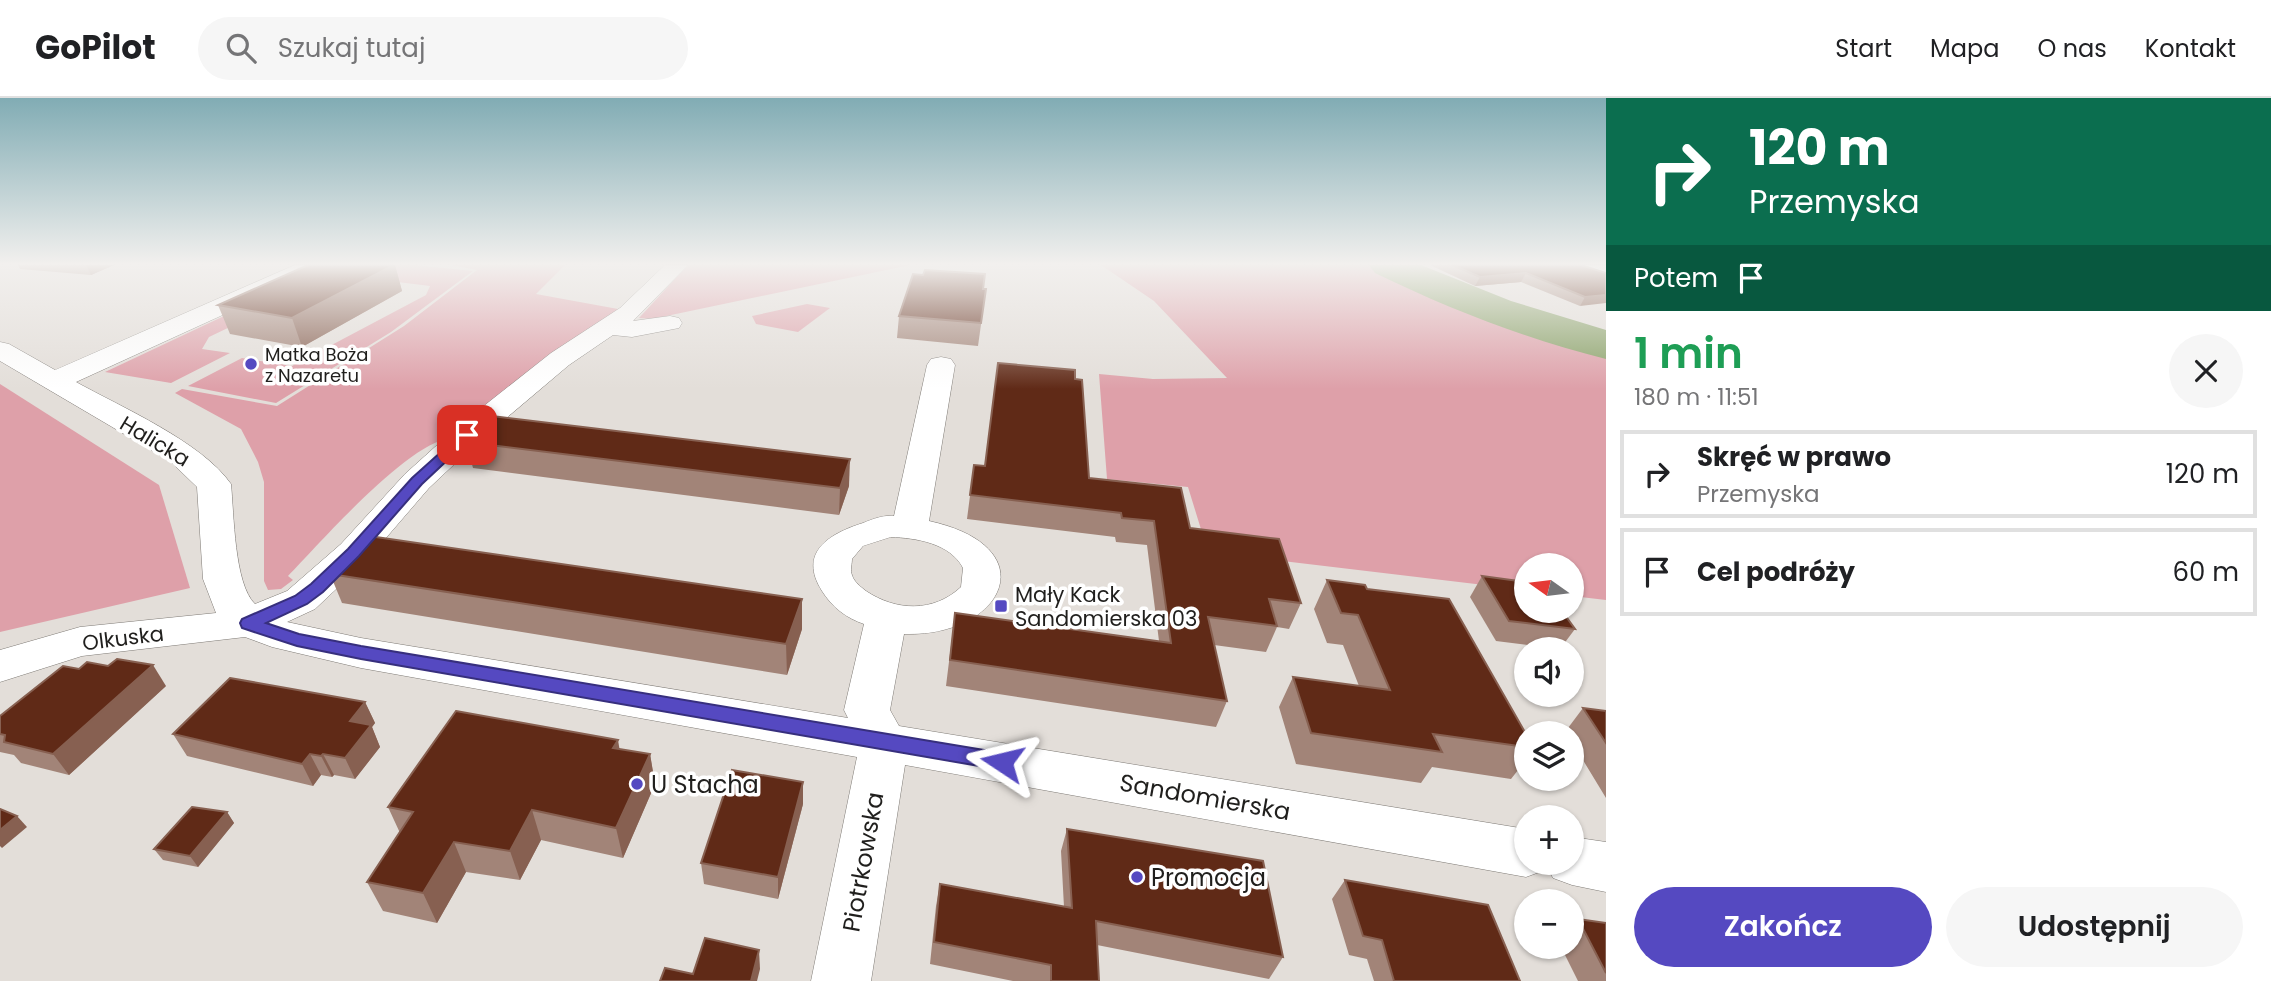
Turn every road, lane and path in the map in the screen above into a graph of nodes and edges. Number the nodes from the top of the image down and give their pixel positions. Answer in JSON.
{"nodes":[{"id":1,"x":223,"y":306,"type":"edge"},
{"id":2,"x":637,"y":306,"type":"edge"},
{"id":3,"x":670,"y":323,"type":"dead end"},
{"id":4,"x":610,"y":327,"type":"junction"},
{"id":5,"x":0,"y":350,"type":"edge"},
{"id":6,"x":941,"y":365,"type":"dead end"},
{"id":7,"x":52,"y":381,"type":"junction"},
{"id":8,"x":910,"y":526,"type":"junction"},
{"id":9,"x":886,"y":618,"type":"junction"},
{"id":10,"x":249,"y":623,"type":"junction"},
{"id":11,"x":0,"y":666,"type":"edge"},
{"id":12,"x":884,"y":743,"type":"junction"},
{"id":13,"x":1514,"y":851,"type":"edge"},
{"id":14,"x":1584,"y":863,"type":"edge"},
{"id":15,"x":1606,"y":867,"type":"edge"},
{"id":16,"x":841,"y":981,"type":"edge"}],
"edges":[{"from":1,"to":7,"type":"street"},
{"from":2,"to":4,"type":"street"},
{"from":3,"to":4,"type":"street"},
{"from":4,"to":10,"type":"street"},
{"from":5,"to":7,"type":"street","name":"Halicka"},
{"from":6,"to":8,"type":"street"},
{"from":7,"to":10,"type":"street","name":"Halicka"},
{"from":8,"to":9,"type":"street"},
{"from":8,"to":9,"type":"street"},
{"from":9,"to":12,"type":"street"},
{"from":10,"to":11,"type":"street","name":"Olkuska"},
{"from":10,"to":12,"type":"street","name":"Sandomierska"},
{"from":12,"to":13,"type":"street","name":"Sandomierska"},
{"from":12,"to":16,"type":"street","name":"Piotrkowska"},
{"from":14,"to":15,"type":"street"}]}
